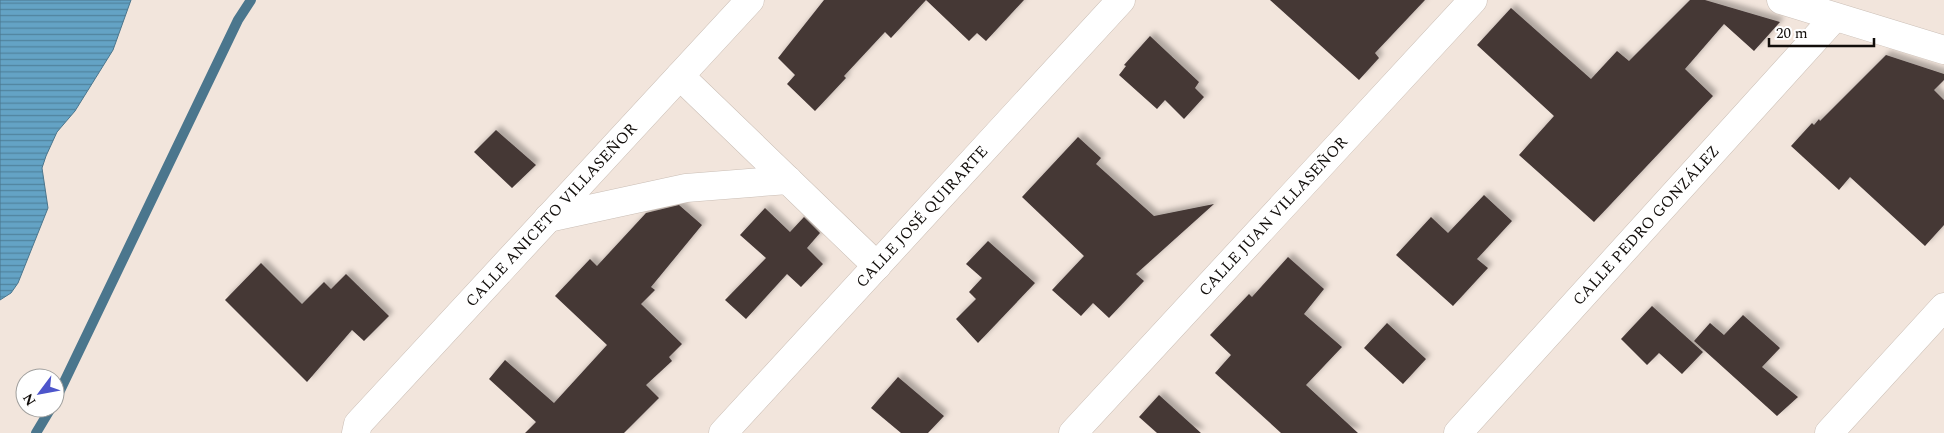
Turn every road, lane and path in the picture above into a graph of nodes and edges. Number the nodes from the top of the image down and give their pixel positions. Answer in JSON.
{"nodes":[{"id":1,"x":750,"y":0,"type":"edge"},
{"id":2,"x":1122,"y":0,"type":"edge"},
{"id":3,"x":1473,"y":0,"type":"edge"},
{"id":4,"x":1781,"y":0,"type":"edge"},
{"id":5,"x":1834,"y":18,"type":"junction"},
{"id":6,"x":1944,"y":50,"type":"edge"},
{"id":7,"x":680,"y":76,"type":"junction"},
{"id":8,"x":788,"y":180,"type":"junction"},
{"id":9,"x":548,"y":218,"type":"junction"},
{"id":10,"x":877,"y":266,"type":"junction"},
{"id":11,"x":1944,"y":307,"type":"edge"},
{"id":12,"x":356,"y":433,"type":"edge"},
{"id":13,"x":723,"y":433,"type":"edge"},
{"id":14,"x":1073,"y":433,"type":"edge"},
{"id":15,"x":1458,"y":433,"type":"edge"},
{"id":16,"x":1830,"y":433,"type":"edge"}],
"edges":[{"from":1,"to":7,"type":"street","name":"CALLE ANICETO VILLASEÑOR"},
{"from":2,"to":10,"type":"street","name":"CALLE JOSÉ QUIRARTE"},
{"from":3,"to":14,"type":"street","name":"CALLE JUAN VILLASEÑOR"},
{"from":4,"to":5,"type":"street"},
{"from":5,"to":6,"type":"street"},
{"from":5,"to":15,"type":"street","name":"CALLE PEDRO GONZÁLEZ"},
{"from":7,"to":8,"type":"street"},
{"from":7,"to":9,"type":"street","name":"CALLE ANICETO VILLASEÑOR"},
{"from":8,"to":9,"type":"street"},
{"from":8,"to":10,"type":"street"},
{"from":9,"to":12,"type":"street","name":"CALLE ANICETO VILLASEÑOR"},
{"from":10,"to":13,"type":"street","name":"CALLE JOSÉ QUIRARTE"},
{"from":11,"to":16,"type":"street"}]}
